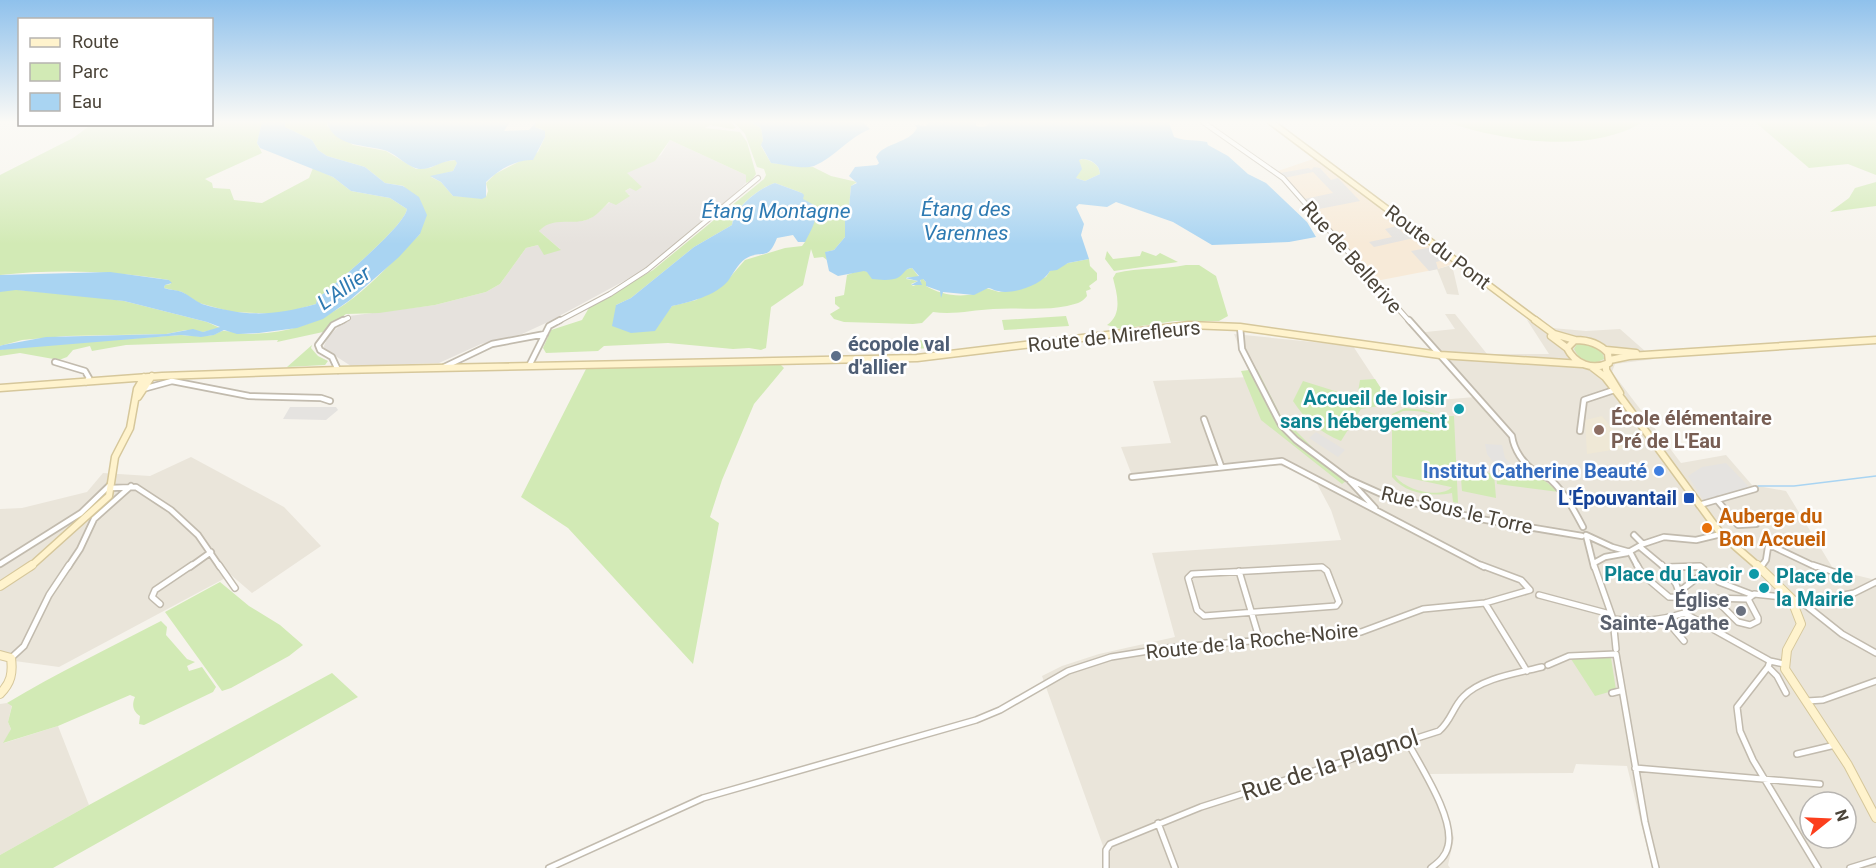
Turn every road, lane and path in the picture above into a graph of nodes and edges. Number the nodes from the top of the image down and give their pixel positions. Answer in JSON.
{"nodes":[{"id":1,"x":1263,"y":163,"type":"edge"},
{"id":2,"x":1325,"y":163,"type":"edge"},
{"id":3,"x":758,"y":178,"type":"dead end"},
{"id":4,"x":1519,"y":308,"type":"junction"},
{"id":5,"x":348,"y":318,"type":"dead end"},
{"id":6,"x":1240,"y":327,"type":"junction"},
{"id":7,"x":545,"y":334,"type":"junction"},
{"id":8,"x":1575,"y":340,"type":"junction"},
{"id":9,"x":1876,"y":340,"type":"edge"},
{"id":10,"x":1568,"y":350,"type":"junction"},
{"id":11,"x":1606,"y":350,"type":"junction"},
{"id":12,"x":1676,"y":354,"type":"junction"},
{"id":13,"x":1440,"y":355,"type":"junction"},
{"id":14,"x":1540,"y":361,"type":"junction"},
{"id":15,"x":55,"y":362,"type":"dead end"},
{"id":16,"x":1608,"y":363,"type":"junction"},
{"id":17,"x":530,"y":364,"type":"junction"},
{"id":18,"x":1582,"y":364,"type":"junction"},
{"id":19,"x":444,"y":367,"type":"junction"},
{"id":20,"x":1592,"y":367,"type":"junction"},
{"id":21,"x":338,"y":370,"type":"junction"},
{"id":22,"x":270,"y":372,"type":"junction"},
{"id":23,"x":146,"y":376,"type":"junction"},
{"id":24,"x":161,"y":379,"type":"junction"},
{"id":25,"x":87,"y":380,"type":"junction"},
{"id":26,"x":0,"y":388,"type":"edge"},
{"id":27,"x":140,"y":389,"type":"junction"},
{"id":28,"x":1614,"y":390,"type":"junction"},
{"id":29,"x":1623,"y":399,"type":"junction"},
{"id":30,"x":330,"y":401,"type":"dead end"},
{"id":31,"x":1204,"y":418,"type":"dead end"},
{"id":32,"x":1580,"y":431,"type":"dead end"},
{"id":33,"x":1221,"y":466,"type":"junction"},
{"id":34,"x":1132,"y":477,"type":"dead end"},
{"id":35,"x":1348,"y":479,"type":"junction"},
{"id":36,"x":112,"y":486,"type":"junction"},
{"id":37,"x":131,"y":486,"type":"junction"},
{"id":38,"x":1755,"y":489,"type":"dead end"},
{"id":39,"x":1717,"y":500,"type":"junction"},
{"id":40,"x":1699,"y":505,"type":"junction"},
{"id":41,"x":1376,"y":510,"type":"junction"},
{"id":42,"x":1756,"y":524,"type":"dead end"},
{"id":43,"x":1583,"y":527,"type":"dead end"},
{"id":44,"x":1721,"y":534,"type":"junction"},
{"id":45,"x":1584,"y":535,"type":"junction"},
{"id":46,"x":1635,"y":535,"type":"dead end"},
{"id":47,"x":1641,"y":546,"type":"junction"},
{"id":48,"x":211,"y":552,"type":"junction"},
{"id":49,"x":1630,"y":552,"type":"junction"},
{"id":50,"x":1594,"y":563,"type":"junction"},
{"id":51,"x":0,"y":564,"type":"edge"},
{"id":52,"x":1666,"y":567,"type":"junction"},
{"id":53,"x":1760,"y":568,"type":"junction"},
{"id":54,"x":1239,"y":571,"type":"junction"},
{"id":55,"x":1711,"y":574,"type":"junction"},
{"id":56,"x":1843,"y":575,"type":"dead end"},
{"id":57,"x":1876,"y":582,"type":"edge"},
{"id":58,"x":0,"y":586,"type":"edge"},
{"id":59,"x":235,"y":588,"type":"dead end"},
{"id":60,"x":1681,"y":594,"type":"junction"},
{"id":61,"x":1539,"y":595,"type":"dead end"},
{"id":62,"x":1750,"y":597,"type":"junction"},
{"id":63,"x":1791,"y":598,"type":"junction"},
{"id":64,"x":1485,"y":603,"type":"junction"},
{"id":65,"x":1803,"y":603,"type":"junction"},
{"id":66,"x":160,"y":604,"type":"dead end"},
{"id":67,"x":1722,"y":606,"type":"dead end"},
{"id":68,"x":1252,"y":613,"type":"junction"},
{"id":69,"x":1687,"y":614,"type":"junction"},
{"id":70,"x":1612,"y":616,"type":"junction"},
{"id":71,"x":1666,"y":620,"type":"junction"},
{"id":72,"x":1260,"y":641,"type":"junction"},
{"id":73,"x":1684,"y":641,"type":"dead end"},
{"id":74,"x":1616,"y":652,"type":"junction"},
{"id":75,"x":1876,"y":653,"type":"edge"},
{"id":76,"x":0,"y":655,"type":"edge"},
{"id":77,"x":11,"y":658,"type":"junction"},
{"id":78,"x":1769,"y":664,"type":"junction"},
{"id":79,"x":1784,"y":664,"type":"junction"},
{"id":80,"x":1527,"y":671,"type":"junction"},
{"id":81,"x":1876,"y":681,"type":"edge"},
{"id":82,"x":1620,"y":691,"type":"junction"},
{"id":83,"x":1612,"y":693,"type":"dead end"},
{"id":84,"x":1786,"y":693,"type":"dead end"},
{"id":85,"x":0,"y":694,"type":"edge"},
{"id":86,"x":1806,"y":701,"type":"junction"},
{"id":87,"x":1407,"y":741,"type":"junction"},
{"id":88,"x":1835,"y":745,"type":"junction"},
{"id":89,"x":1797,"y":754,"type":"dead end"},
{"id":90,"x":1635,"y":768,"type":"junction"},
{"id":91,"x":1764,"y":779,"type":"junction"},
{"id":92,"x":1820,"y":784,"type":"dead end"},
{"id":93,"x":1876,"y":818,"type":"edge"},
{"id":94,"x":1158,"y":823,"type":"junction"},
{"id":95,"x":1876,"y":860,"type":"edge"},
{"id":96,"x":549,"y":868,"type":"edge"},
{"id":97,"x":1106,"y":868,"type":"edge"},
{"id":98,"x":1175,"y":868,"type":"edge"},
{"id":99,"x":1431,"y":868,"type":"edge"},
{"id":100,"x":1656,"y":868,"type":"edge"},
{"id":101,"x":1818,"y":868,"type":"edge"},
{"id":102,"x":1850,"y":868,"type":"edge"}],
"edges":[{"from":1,"to":13,"type":"street","name":"Rue de Bellerive"},
{"from":2,"to":4,"type":"street","name":"Route du Pont"},
{"from":3,"to":7,"type":"street"},
{"from":4,"to":8,"type":"street","name":"Route du Pont"},
{"from":4,"to":10,"type":"street","name":"Route du Pont"},
{"from":5,"to":21,"type":"street"},
{"from":6,"to":13,"type":"street","name":"Route de Mirefleurs"},
{"from":6,"to":17,"type":"street","name":"Route de Mirefleurs"},
{"from":6,"to":35,"type":"street","name":"Rue Sous le Torre"},
{"from":7,"to":17,"type":"street"},
{"from":7,"to":19,"type":"street"},
{"from":8,"to":10,"type":"street"},
{"from":8,"to":11,"type":"street","name":"Route du Pont"},
{"from":9,"to":12,"type":"street"},
{"from":10,"to":14,"type":"street","name":"Route de Mirefleurs"},
{"from":10,"to":18,"type":"street","name":"Route du Pont"},
{"from":11,"to":12,"type":"street","name":"Route du Pont"},
{"from":11,"to":16,"type":"street"},
{"from":12,"to":16,"type":"street"},
{"from":13,"to":14,"type":"street","name":"Route de Mirefleurs"},
{"from":13,"to":43,"type":"street","name":"Rue de Bellerive"},
{"from":14,"to":18,"type":"street","name":"Route de Mirefleurs"},
{"from":15,"to":25,"type":"street"},
{"from":16,"to":20,"type":"street"},
{"from":16,"to":29,"type":"street"},
{"from":17,"to":19,"type":"street","name":"Route de Mirefleurs"},
{"from":18,"to":20,"type":"street"},
{"from":19,"to":21,"type":"street","name":"Route de Mirefleurs"},
{"from":20,"to":28,"type":"street"},
{"from":21,"to":22,"type":"street","name":"Route de Mirefleurs"},
{"from":22,"to":23,"type":"street"},
{"from":22,"to":24,"type":"street"},
{"from":23,"to":24,"type":"street"},
{"from":23,"to":25,"type":"street"},
{"from":23,"to":27,"type":"street"},
{"from":23,"to":27,"type":"street"},
{"from":24,"to":27,"type":"street"},
{"from":24,"to":30,"type":"street"},
{"from":25,"to":26,"type":"street"},
{"from":27,"to":36,"type":"street"},
{"from":28,"to":29,"type":"street"},
{"from":28,"to":32,"type":"street"},
{"from":29,"to":40,"type":"street"},
{"from":31,"to":33,"type":"street"},
{"from":33,"to":34,"type":"street"},
{"from":33,"to":41,"type":"street"},
{"from":35,"to":41,"type":"street"},
{"from":35,"to":45,"type":"street","name":"Rue Sous le Torre"},
{"from":36,"to":37,"type":"street"},
{"from":36,"to":51,"type":"street"},
{"from":36,"to":58,"type":"street"},
{"from":37,"to":48,"type":"street"},
{"from":37,"to":77,"type":"street"},
{"from":38,"to":39,"type":"street"},
{"from":39,"to":40,"type":"street"},
{"from":39,"to":42,"type":"street"},
{"from":40,"to":44,"type":"street"},
{"from":41,"to":64,"type":"street","name":"Route de la Roche-Noire"},
{"from":44,"to":47,"type":"street"},
{"from":44,"to":53,"type":"street"},
{"from":45,"to":49,"type":"street","name":"Rue Sous le Torre"},
{"from":45,"to":50,"type":"street"},
{"from":46,"to":47,"type":"street"},
{"from":47,"to":49,"type":"street"},
{"from":47,"to":52,"type":"street"},
{"from":48,"to":59,"type":"street"},
{"from":48,"to":66,"type":"street"},
{"from":49,"to":50,"type":"street"},
{"from":49,"to":60,"type":"street"},
{"from":50,"to":70,"type":"street"},
{"from":52,"to":55,"type":"street"},
{"from":52,"to":60,"type":"street"},
{"from":53,"to":56,"type":"street"},
{"from":53,"to":63,"type":"street"},
{"from":54,"to":68,"type":"street"},
{"from":54,"to":68,"type":"street"},
{"from":54,"to":68,"type":"street"},
{"from":55,"to":60,"type":"street"},
{"from":55,"to":62,"type":"street"},
{"from":57,"to":65,"type":"street"},
{"from":60,"to":62,"type":"street"},
{"from":60,"to":69,"type":"street"},
{"from":61,"to":70,"type":"street"},
{"from":62,"to":63,"type":"street"},
{"from":62,"to":67,"type":"street"},
{"from":63,"to":65,"type":"street"},
{"from":63,"to":79,"type":"street"},
{"from":64,"to":72,"type":"street","name":"Route de la Roche-Noire"},
{"from":64,"to":80,"type":"street"},
{"from":65,"to":75,"type":"street"},
{"from":68,"to":72,"type":"street"},
{"from":69,"to":71,"type":"street"},
{"from":69,"to":78,"type":"street"},
{"from":70,"to":71,"type":"street"},
{"from":70,"to":74,"type":"street"},
{"from":71,"to":73,"type":"street"},
{"from":72,"to":96,"type":"street","name":"Route de la Roche-Noire"},
{"from":74,"to":80,"type":"street","name":"Rue de la Plagnol"},
{"from":74,"to":82,"type":"street"},
{"from":76,"to":77,"type":"street"},
{"from":77,"to":85,"type":"street"},
{"from":78,"to":79,"type":"street"},
{"from":78,"to":84,"type":"street"},
{"from":78,"to":91,"type":"street"},
{"from":79,"to":86,"type":"street"},
{"from":80,"to":87,"type":"street","name":"Rue de la Plagnol"},
{"from":81,"to":86,"type":"street"},
{"from":82,"to":83,"type":"street"},
{"from":82,"to":90,"type":"street"},
{"from":86,"to":88,"type":"street"},
{"from":87,"to":94,"type":"street","name":"Rue de la Plagnol"},
{"from":87,"to":99,"type":"street"},
{"from":88,"to":89,"type":"street"},
{"from":88,"to":93,"type":"street"},
{"from":90,"to":91,"type":"street"},
{"from":90,"to":100,"type":"street"},
{"from":91,"to":92,"type":"street"},
{"from":91,"to":101,"type":"street"},
{"from":94,"to":97,"type":"street","name":"Rue de la Plagnol"},
{"from":94,"to":98,"type":"street"},
{"from":95,"to":102,"type":"street"}]}
